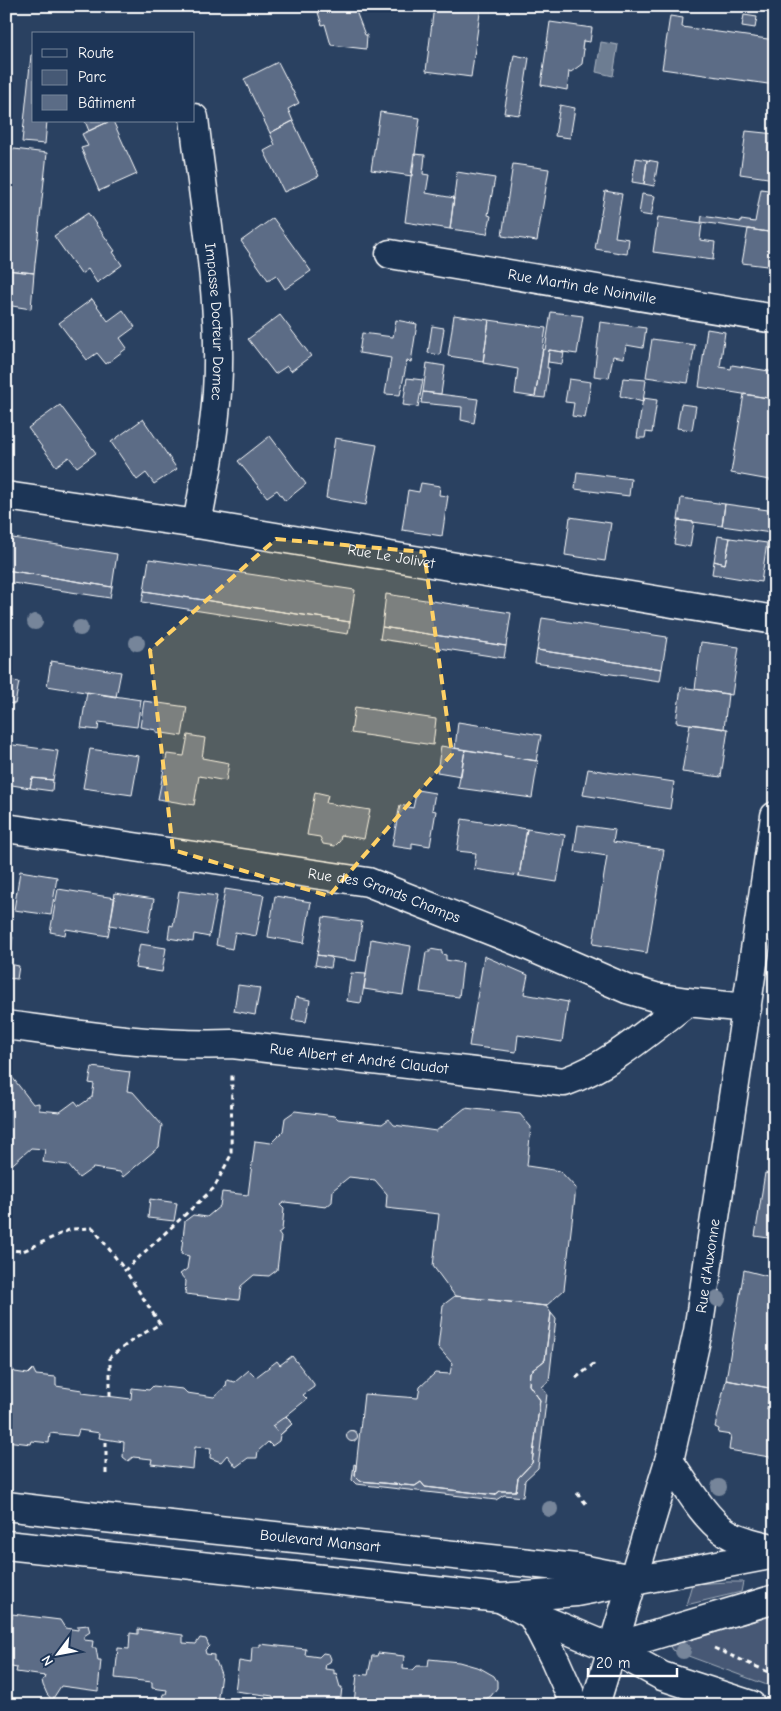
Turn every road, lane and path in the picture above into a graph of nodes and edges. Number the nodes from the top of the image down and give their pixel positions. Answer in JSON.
{"nodes":[{"id":1,"x":194,"y":122,"type":"edge"},
{"id":2,"x":390,"y":254,"type":"dead end"},
{"id":3,"x":775,"y":319,"type":"edge"},
{"id":4,"x":6,"y":496,"type":"edge"},
{"id":5,"x":197,"y":524,"type":"junction"},
{"id":6,"x":775,"y":620,"type":"edge"},
{"id":7,"x":775,"y":816,"type":"edge"},
{"id":8,"x":6,"y":828,"type":"edge"},
{"id":9,"x":687,"y":1002,"type":"junction"},
{"id":10,"x":747,"y":1008,"type":"junction"},
{"id":11,"x":6,"y":1025,"type":"edge"},
{"id":12,"x":232,"y":1044,"type":"junction"},
{"id":13,"x":6,"y":1250,"type":"edge"},
{"id":14,"x":125,"y":1270,"type":"junction"},
{"id":15,"x":595,"y":1363,"type":"dead end"},
{"id":16,"x":576,"y":1378,"type":"dead end"},
{"id":17,"x":110,"y":1396,"type":"dead end"},
{"id":18,"x":106,"y":1440,"type":"dead end"},
{"id":19,"x":670,"y":1461,"type":"junction"},
{"id":20,"x":106,"y":1474,"type":"dead end"},
{"id":21,"x":577,"y":1493,"type":"dead end"},
{"id":22,"x":6,"y":1506,"type":"edge"},
{"id":23,"x":588,"y":1506,"type":"dead end"},
{"id":24,"x":6,"y":1545,"type":"edge"},
{"id":25,"x":775,"y":1549,"type":"edge"},
{"id":26,"x":775,"y":1554,"type":"edge"},
{"id":27,"x":633,"y":1580,"type":"junction"},
{"id":28,"x":500,"y":1598,"type":"junction"},
{"id":29,"x":775,"y":1599,"type":"edge"},
{"id":30,"x":532,"y":1615,"type":"junction"},
{"id":31,"x":707,"y":1645,"type":"dead end"},
{"id":32,"x":611,"y":1648,"type":"junction"},
{"id":33,"x":775,"y":1675,"type":"edge"},
{"id":34,"x":575,"y":1705,"type":"edge"},
{"id":35,"x":595,"y":1705,"type":"edge"},
{"id":36,"x":751,"y":1705,"type":"edge"}],
"edges":[{"from":1,"to":5,"type":"street","name":"Impasse Docteur Domec"},
{"from":2,"to":3,"type":"street","name":"Rue Martin de Noinville"},
{"from":4,"to":5,"type":"street","name":"Rue Le Jolivet"},
{"from":5,"to":6,"type":"street","name":"Rue Le Jolivet"},
{"from":7,"to":10,"type":"street","name":"Rue d'Auxonne"},
{"from":8,"to":9,"type":"street","name":"Rue des Grands Champs"},
{"from":9,"to":10,"type":"street","name":"Rue des Grands Champs"},
{"from":9,"to":12,"type":"street","name":"Rue Albert et André Claudot"},
{"from":10,"to":19,"type":"street","name":"Rue d'Auxonne"},
{"from":11,"to":12,"type":"street","name":"Rue Albert et André Claudot"},
{"from":12,"to":14,"type":"path"},
{"from":13,"to":14,"type":"path"},
{"from":14,"to":17,"type":"path"},
{"from":15,"to":16,"type":"path"},
{"from":18,"to":20,"type":"path"},
{"from":19,"to":25,"type":"street"},
{"from":19,"to":27,"type":"street","name":"Rue d'Auxonne"},
{"from":21,"to":23,"type":"path"},
{"from":22,"to":27,"type":"street","name":"Boulevard Mansart"},
{"from":24,"to":28,"type":"street"},
{"from":26,"to":27,"type":"street"},
{"from":27,"to":28,"type":"street"},
{"from":27,"to":32,"type":"street","name":"Rue d'Auxonne"},
{"from":28,"to":30,"type":"street"},
{"from":29,"to":32,"type":"street"},
{"from":30,"to":32,"type":"street"},
{"from":30,"to":34,"type":"street"},
{"from":31,"to":33,"type":"path"},
{"from":32,"to":35,"type":"street","name":"Rue d'Auxonne"},
{"from":32,"to":36,"type":"street"}]}
